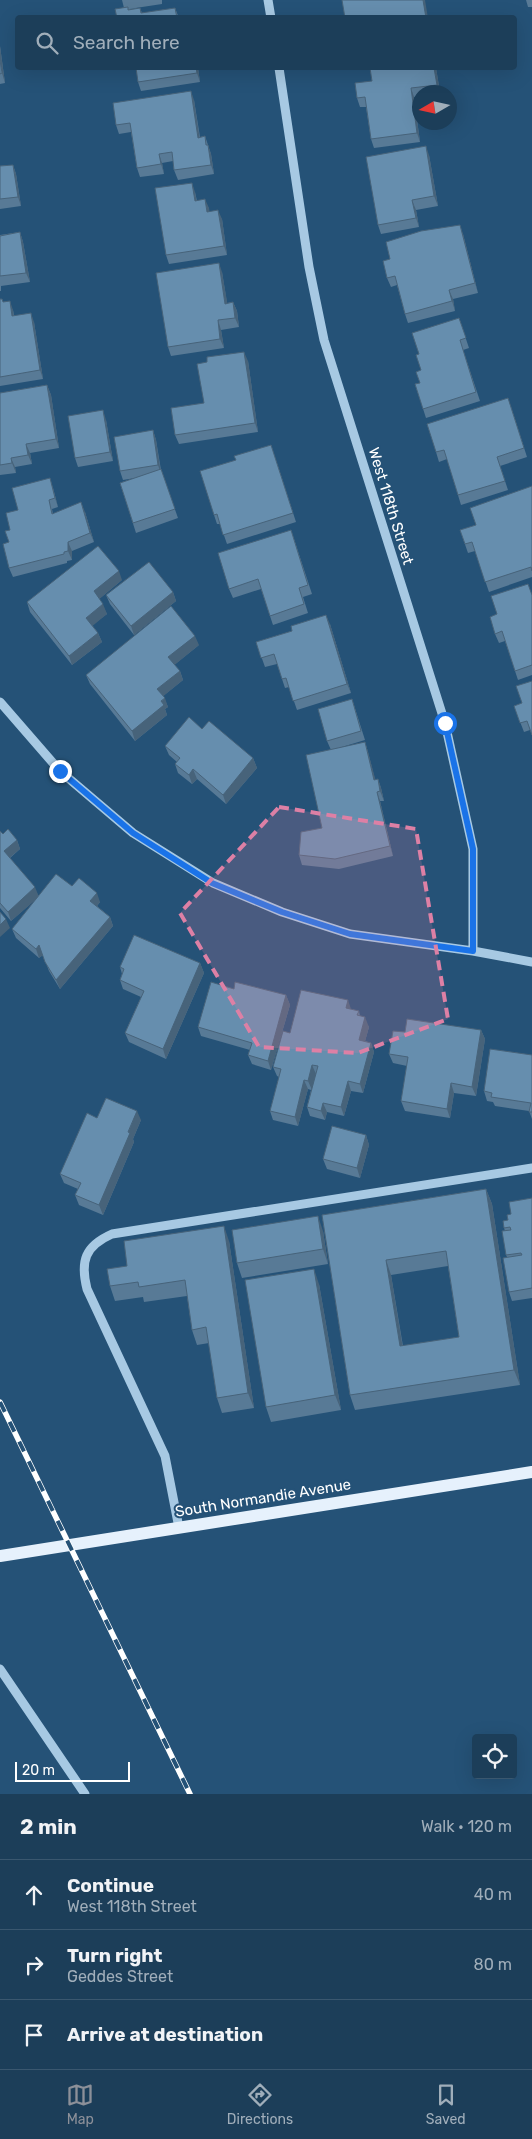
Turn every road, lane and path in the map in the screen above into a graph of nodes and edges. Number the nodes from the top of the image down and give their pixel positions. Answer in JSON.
{"nodes":[{"id":1,"x":268,"y":0,"type":"edge"},
{"id":2,"x":270,"y":15,"type":"edge"},
{"id":3,"x":278,"y":70,"type":"edge"},
{"id":4,"x":0,"y":702,"type":"edge"},
{"id":5,"x":473,"y":951,"type":"junction"},
{"id":6,"x":532,"y":962,"type":"edge"},
{"id":7,"x":532,"y":1168,"type":"edge"},
{"id":8,"x":532,"y":1472,"type":"edge"},
{"id":9,"x":179,"y":1528,"type":"junction"},
{"id":10,"x":0,"y":1556,"type":"edge"},
{"id":11,"x":0,"y":1669,"type":"edge"},
{"id":12,"x":85,"y":1794,"type":"edge"}],
"edges":[{"from":1,"to":2,"type":"street"},
{"from":3,"to":5,"type":"street","name":"West 118th Street"},
{"from":4,"to":5,"type":"street"},
{"from":5,"to":6,"type":"street"},
{"from":7,"to":9,"type":"street"},
{"from":8,"to":9,"type":"main road","name":"South Normandie Avenue"},
{"from":9,"to":10,"type":"main road","name":"South Normandie Avenue"},
{"from":11,"to":12,"type":"street"}]}
